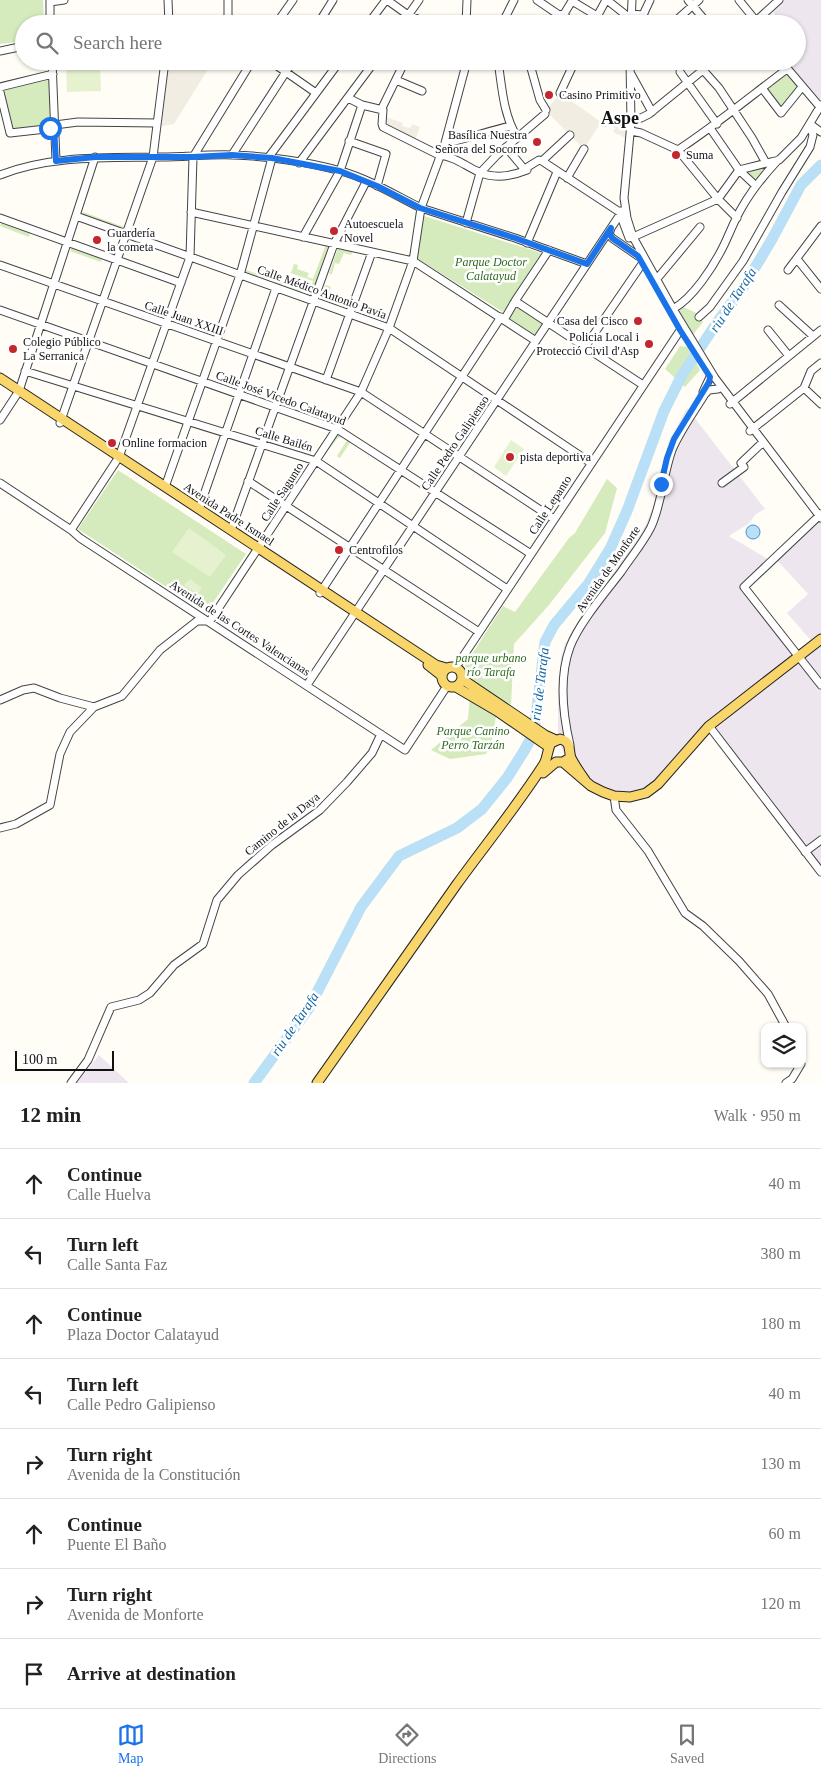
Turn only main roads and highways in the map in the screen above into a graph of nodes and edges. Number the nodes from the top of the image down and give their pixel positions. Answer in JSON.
{"nodes":[{"id":1,"x":0,"y":378,"type":"edge"},
{"id":2,"x":0,"y":383,"type":"edge"},
{"id":3,"x":18,"y":392,"type":"junction"},
{"id":4,"x":118,"y":458,"type":"junction"},
{"id":5,"x":257,"y":550,"type":"junction"},
{"id":6,"x":821,"y":639,"type":"edge"},
{"id":7,"x":448,"y":671,"type":"junction"},
{"id":8,"x":455,"y":684,"type":"junction"},
{"id":9,"x":553,"y":745,"type":"junction"},
{"id":10,"x":565,"y":757,"type":"junction"},
{"id":11,"x":517,"y":803,"type":"junction"},
{"id":12,"x":317,"y":1083,"type":"edge"}],
"edges":[{"from":1,"to":3,"type":"main road","name":"Avenida Padre Ismael"},
{"from":2,"to":3,"type":"main road","name":"Avenida Padre Ismael"},
{"from":3,"to":4,"type":"main road","name":"Avenida Padre Ismael"},
{"from":4,"to":5,"type":"main road","name":"Avenida Padre Ismael"},
{"from":4,"to":5,"type":"main road","name":"Avenida Padre Ismael"},
{"from":5,"to":7,"type":"main road","name":"Avenida Padre Ismael"},
{"from":6,"to":10,"type":"main road"},
{"from":7,"to":8,"type":"main road"},
{"from":7,"to":8,"type":"main road"},
{"from":8,"to":9,"type":"main road"},
{"from":9,"to":10,"type":"main road"},
{"from":9,"to":10,"type":"main road"},
{"from":9,"to":11,"type":"main road"},
{"from":10,"to":11,"type":"main road"},
{"from":11,"to":12,"type":"main road"}]}
